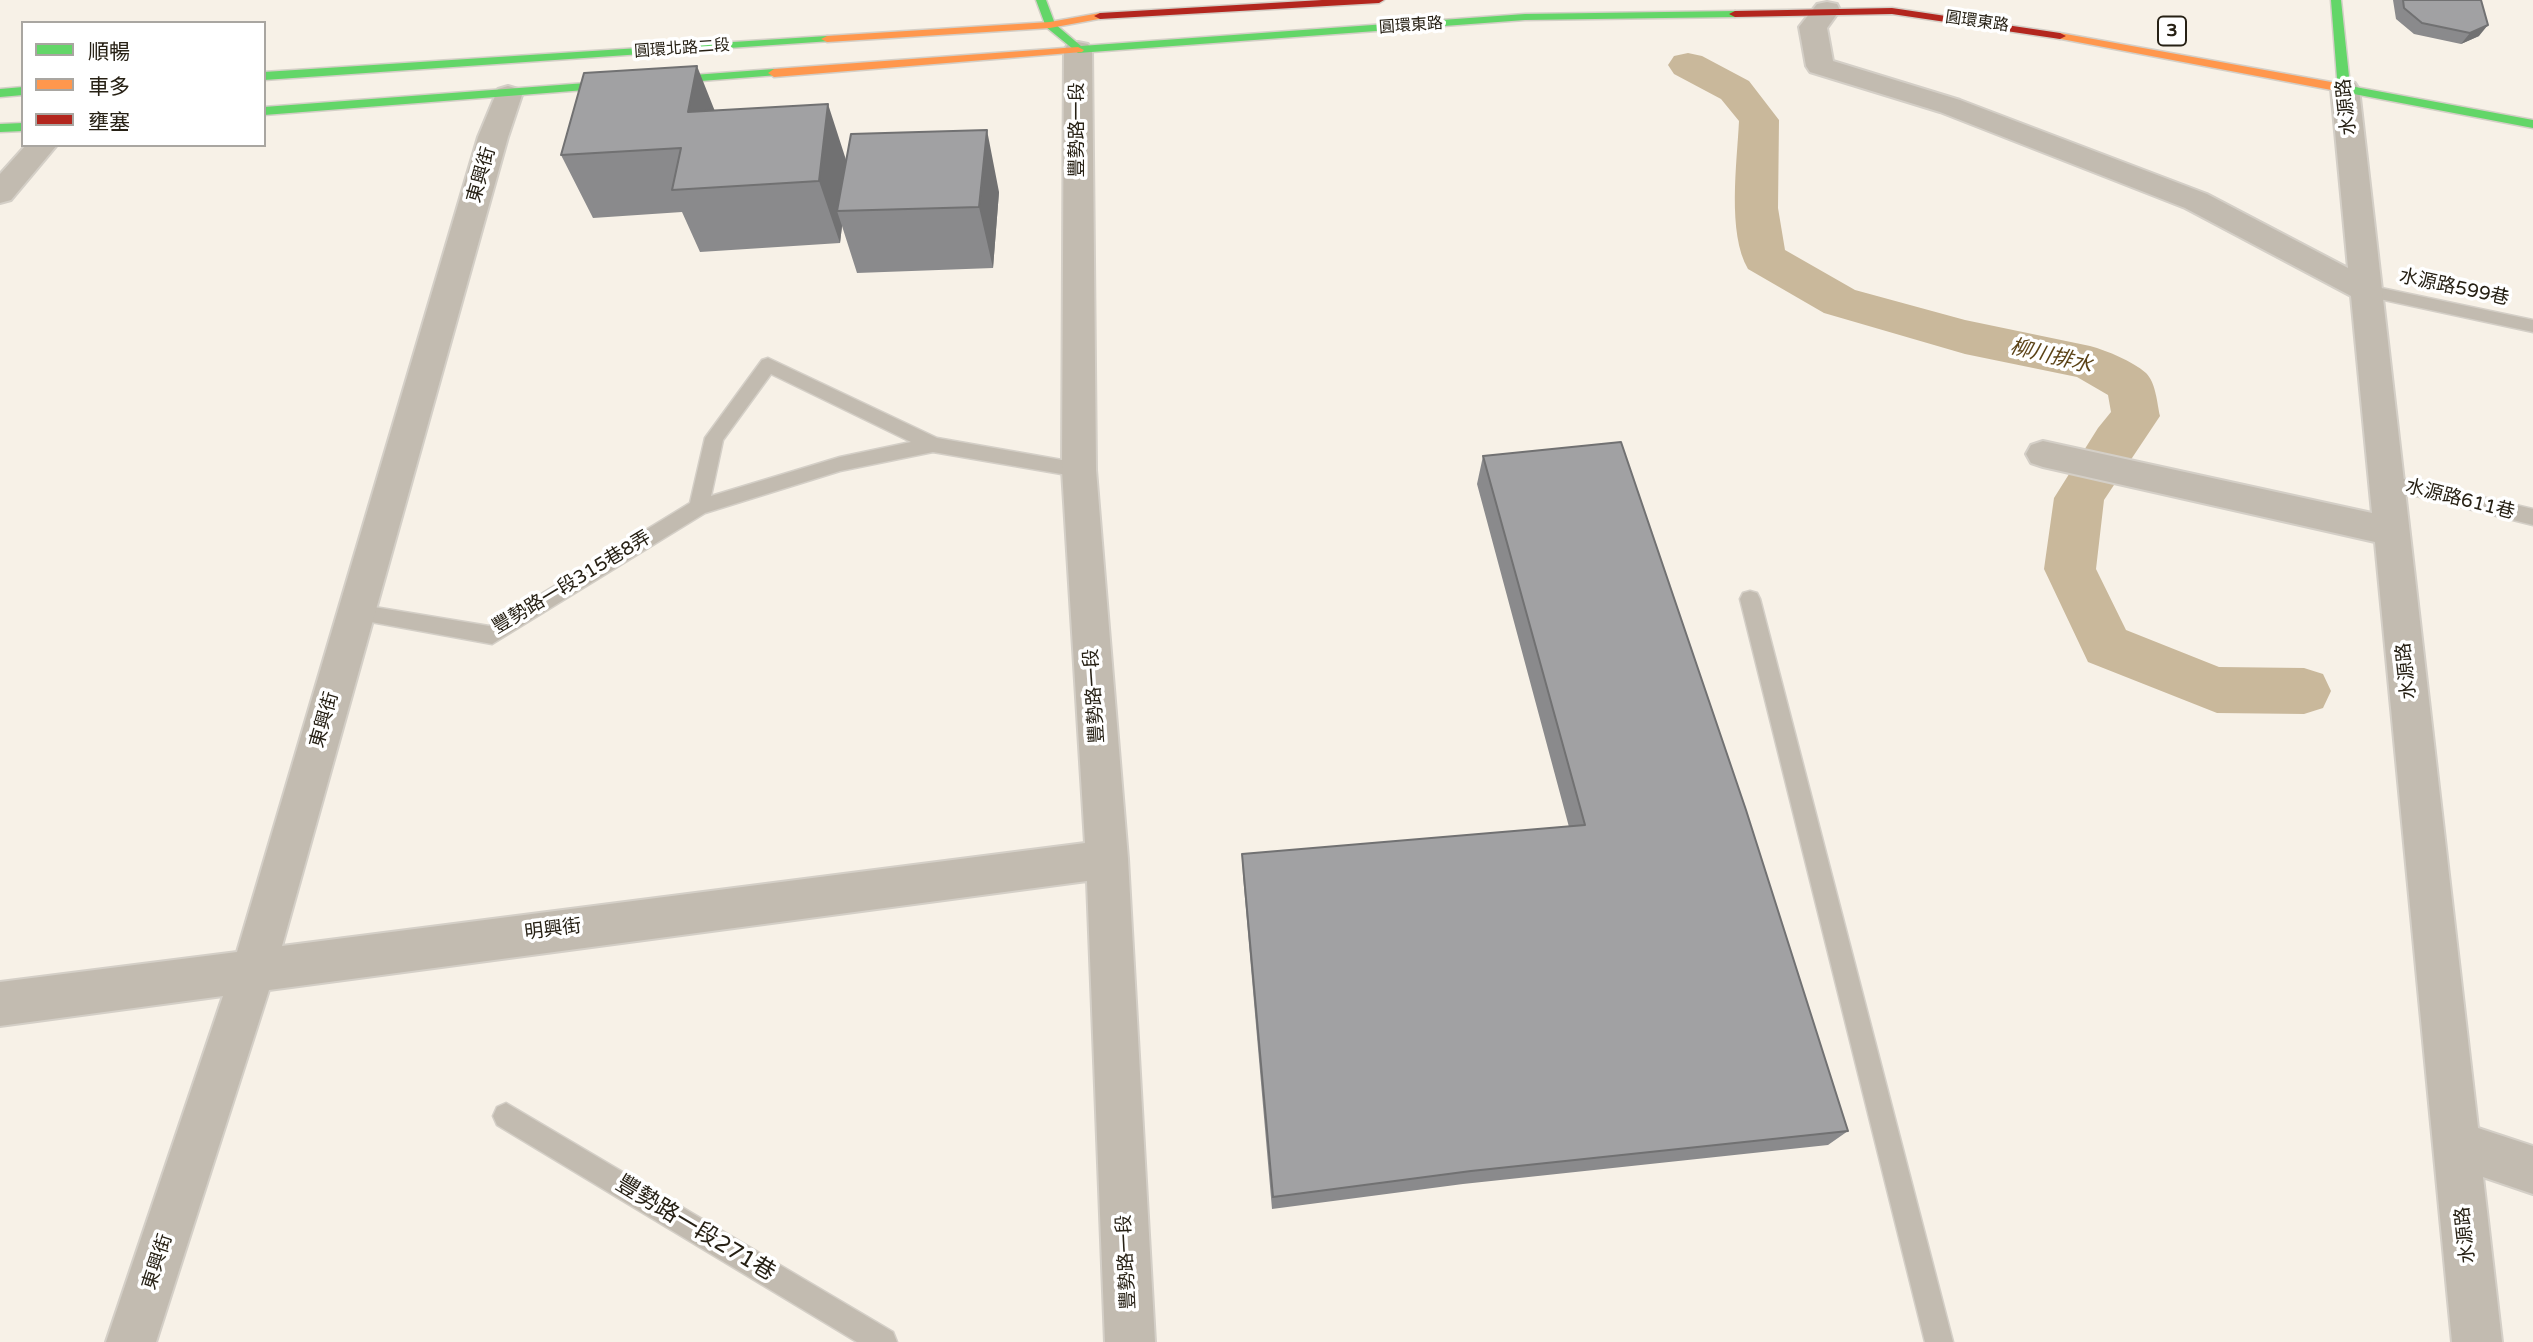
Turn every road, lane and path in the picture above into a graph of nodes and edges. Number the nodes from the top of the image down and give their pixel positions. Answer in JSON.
{"nodes":[{"id":1,"x":1041,"y":0,"type":"edge"},
{"id":2,"x":1379,"y":0,"type":"edge"},
{"id":3,"x":2336,"y":0,"type":"edge"},
{"id":4,"x":1099,"y":8,"type":"edge"},
{"id":5,"x":1826,"y":10,"type":"junction"},
{"id":6,"x":1050,"y":25,"type":"junction"},
{"id":7,"x":1078,"y":50,"type":"junction"},
{"id":8,"x":2343,"y":70,"type":"junction"},
{"id":9,"x":266,"y":76,"type":"edge"},
{"id":10,"x":21,"y":91,"type":"edge"},
{"id":11,"x":0,"y":93,"type":"edge"},
{"id":12,"x":508,"y":95,"type":"junction"},
{"id":13,"x":266,"y":111,"type":"edge"},
{"id":14,"x":2533,"y":124,"type":"edge"},
{"id":15,"x":21,"y":127,"type":"edge"},
{"id":16,"x":0,"y":128,"type":"edge"},
{"id":17,"x":41,"y":147,"type":"edge"},
{"id":18,"x":0,"y":193,"type":"edge"},
{"id":19,"x":2367,"y":291,"type":"junction"},
{"id":20,"x":2533,"y":326,"type":"edge"},
{"id":21,"x":933,"y":444,"type":"junction"},
{"id":22,"x":2043,"y":454,"type":"dead end"},
{"id":23,"x":1079,"y":470,"type":"junction"},
{"id":24,"x":2387,"y":482,"type":"junction"},
{"id":25,"x":699,"y":507,"type":"junction"},
{"id":26,"x":2533,"y":517,"type":"edge"},
{"id":27,"x":2392,"y":532,"type":"junction"},
{"id":28,"x":1750,"y":598,"type":"dead end"},
{"id":29,"x":356,"y":612,"type":"junction"},
{"id":30,"x":1107,"y":859,"type":"junction"},
{"id":31,"x":254,"y":969,"type":"junction"},
{"id":32,"x":0,"y":1004,"type":"edge"},
{"id":33,"x":506,"y":1116,"type":"dead end"},
{"id":34,"x":2456,"y":1144,"type":"junction"},
{"id":35,"x":2533,"y":1171,"type":"edge"},
{"id":36,"x":131,"y":1342,"type":"edge"},
{"id":37,"x":883,"y":1342,"type":"edge"},
{"id":38,"x":1130,"y":1342,"type":"edge"},
{"id":39,"x":1939,"y":1342,"type":"edge"},
{"id":40,"x":2477,"y":1342,"type":"edge"}],
"edges":[{"from":1,"to":6,"type":"main road"},
{"from":2,"to":4,"type":"main road","name":"圓環東路"},
{"from":3,"to":8,"type":"main road","name":"水源路"},
{"from":4,"to":6,"type":"main road","name":"圓環北路二段"},
{"from":4,"to":7,"type":"main road"},
{"from":5,"to":7,"type":"main road","name":"圓環東路","number":"3"},
{"from":5,"to":8,"type":"main road","name":"圓環東路","number":"3"},
{"from":5,"to":19,"type":"street"},
{"from":6,"to":7,"type":"main road"},
{"from":6,"to":9,"type":"main road","name":"圓環北路二段"},
{"from":7,"to":12,"type":"main road","name":"圓環北路二段"},
{"from":7,"to":23,"type":"street","name":"豐勢路一段"},
{"from":8,"to":14,"type":"main road","name":"圓環東路","number":"3"},
{"from":8,"to":19,"type":"street","name":"水源路"},
{"from":10,"to":11,"type":"main road"},
{"from":12,"to":13,"type":"main road","name":"圓環北路二段"},
{"from":12,"to":29,"type":"street","name":"東興街"},
{"from":15,"to":16,"type":"main road"},
{"from":17,"to":18,"type":"street"},
{"from":19,"to":20,"type":"lane","name":"水源路599巷"},
{"from":19,"to":24,"type":"street","name":"水源路"},
{"from":21,"to":23,"type":"lane","name":"豐勢路一段315巷8弄"},
{"from":21,"to":25,"type":"lane","name":"豐勢路一段315巷8弄"},
{"from":21,"to":25,"type":"lane","name":"豐勢路一段315巷8弄"},
{"from":22,"to":27,"type":"street"},
{"from":23,"to":30,"type":"street","name":"豐勢路一段"},
{"from":24,"to":26,"type":"lane","name":"水源路611巷"},
{"from":24,"to":27,"type":"street","name":"水源路"},
{"from":25,"to":29,"type":"lane","name":"豐勢路一段315巷8弄"},
{"from":27,"to":34,"type":"street","name":"水源路"},
{"from":28,"to":39,"type":"lane"},
{"from":29,"to":31,"type":"street","name":"東興街"},
{"from":30,"to":31,"type":"street","name":"明興街"},
{"from":30,"to":38,"type":"street","name":"豐勢路一段"},
{"from":31,"to":32,"type":"street","name":"明興街"},
{"from":31,"to":36,"type":"street","name":"東興街"},
{"from":33,"to":37,"type":"lane","name":"豐勢路一段271巷"},
{"from":34,"to":35,"type":"street"},
{"from":34,"to":40,"type":"street","name":"水源路"}]}
